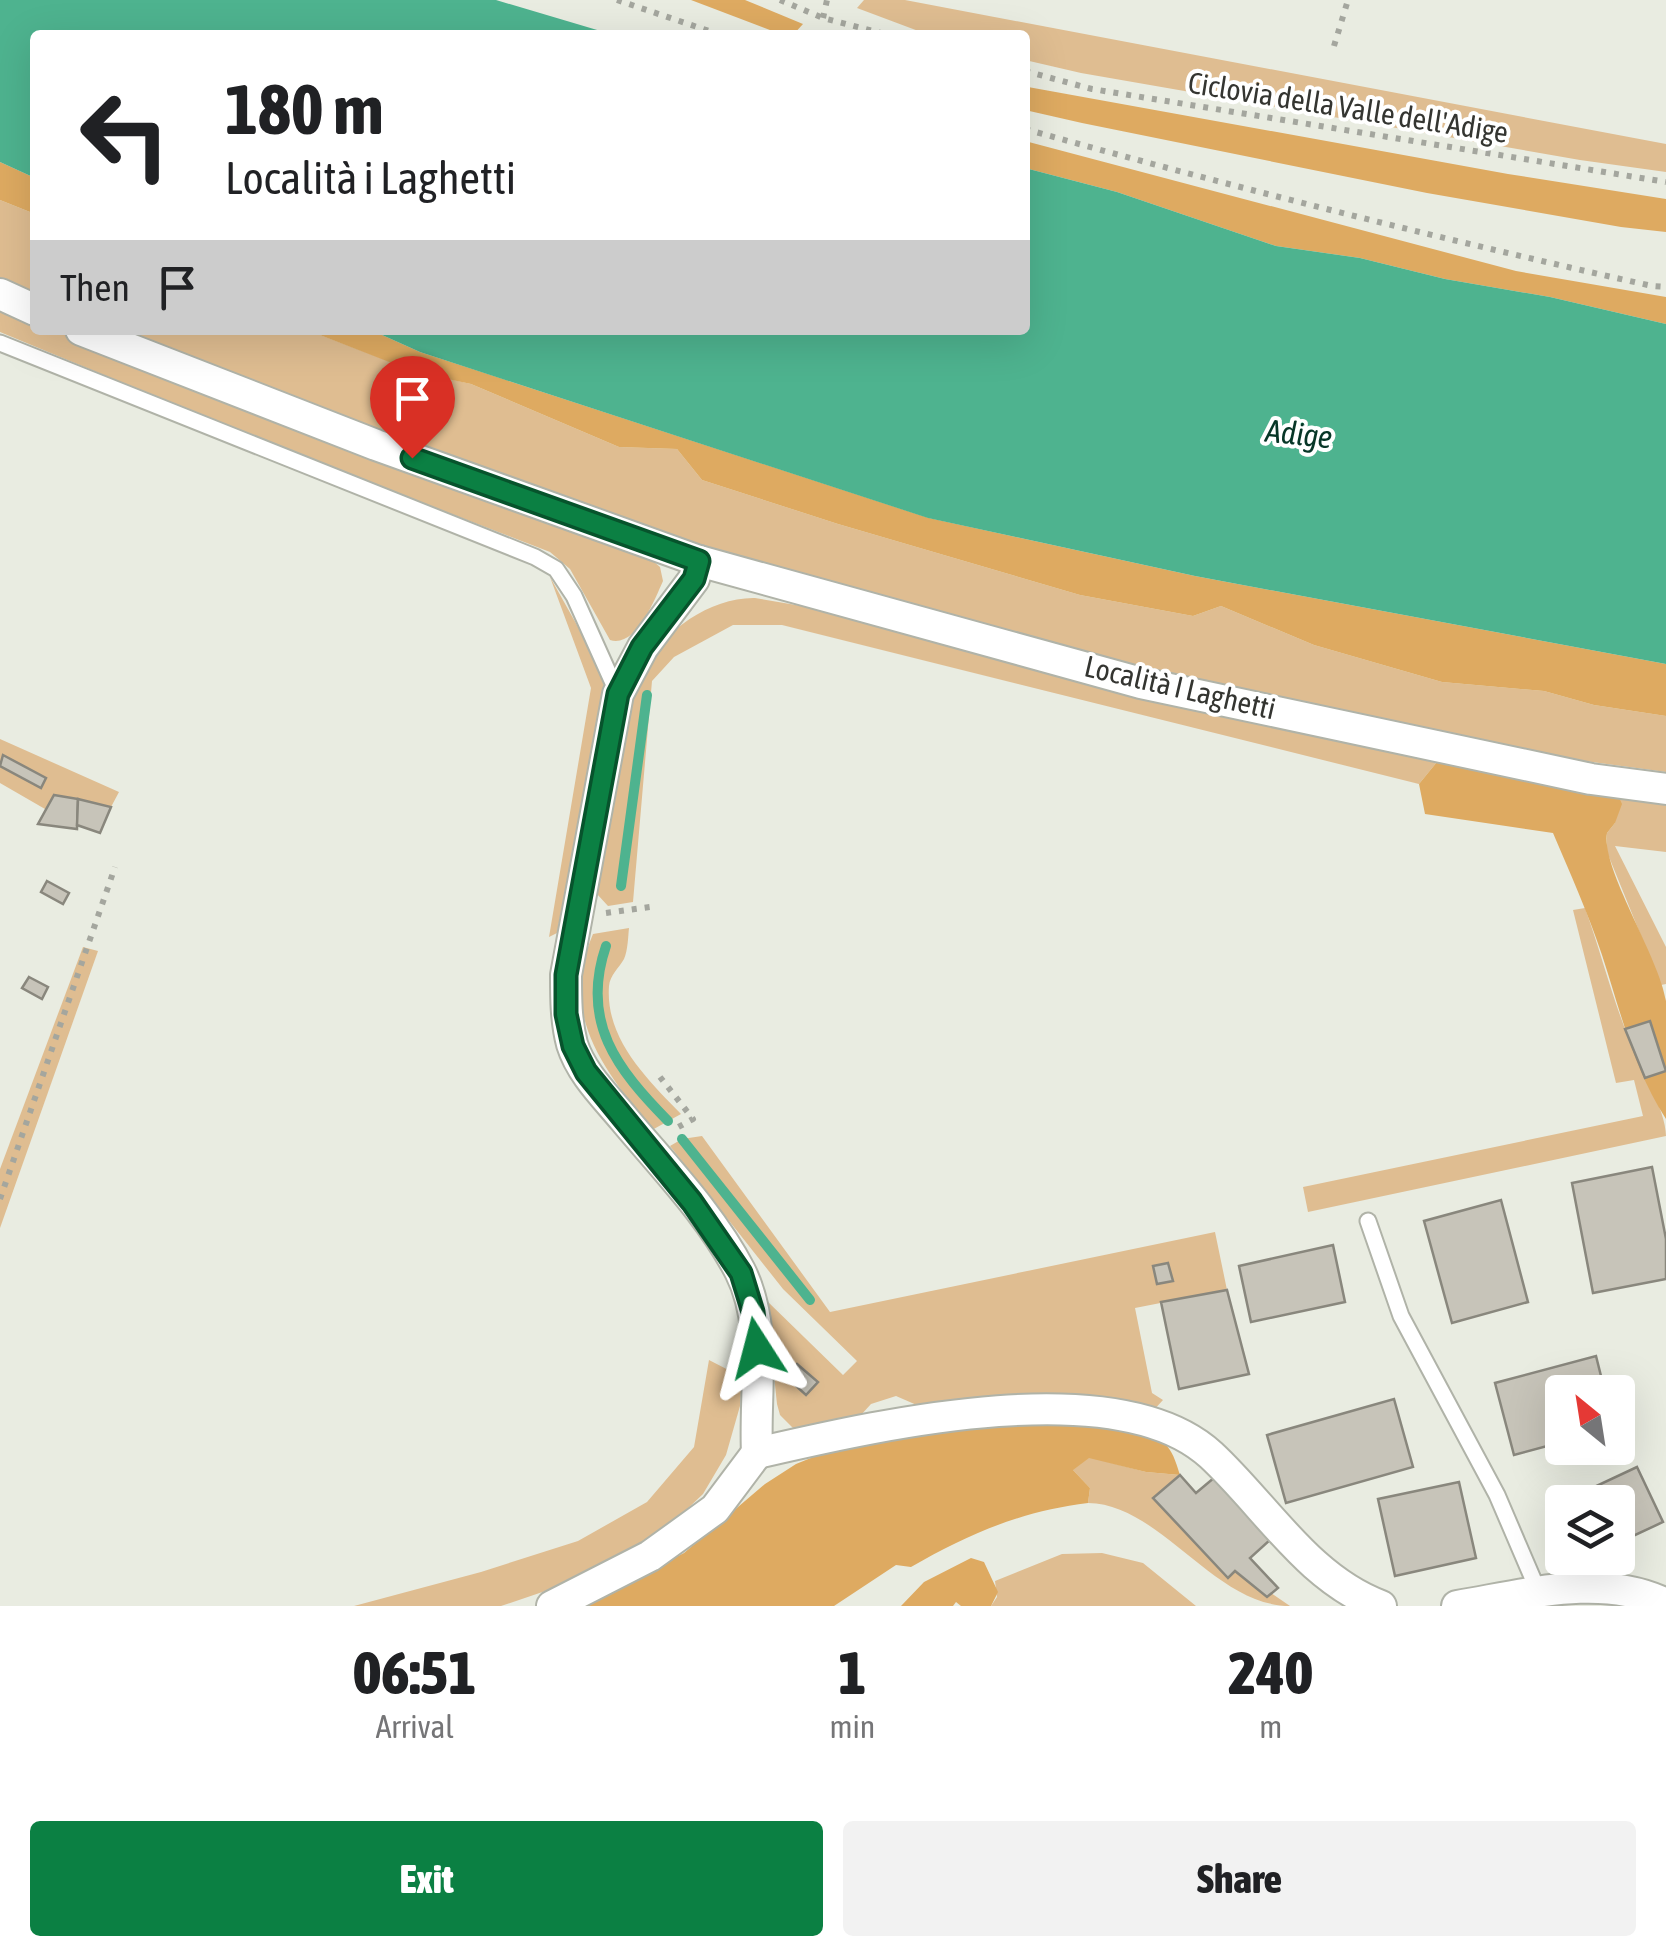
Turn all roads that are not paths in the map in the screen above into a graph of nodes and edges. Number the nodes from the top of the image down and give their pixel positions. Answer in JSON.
{"nodes":[{"id":1,"x":0,"y":294,"type":"edge"},
{"id":2,"x":30,"y":308,"type":"edge"},
{"id":3,"x":94,"y":335,"type":"edge"},
{"id":4,"x":0,"y":343,"type":"edge"},
{"id":5,"x":699,"y":561,"type":"junction"},
{"id":6,"x":618,"y":694,"type":"junction"},
{"id":7,"x":1666,"y":789,"type":"edge"},
{"id":8,"x":1368,"y":1221,"type":"dead end"},
{"id":9,"x":758,"y":1453,"type":"junction"},
{"id":10,"x":1539,"y":1593,"type":"junction"},
{"id":11,"x":1666,"y":1604,"type":"edge"},
{"id":12,"x":552,"y":1606,"type":"edge"},
{"id":13,"x":1381,"y":1606,"type":"edge"},
{"id":14,"x":1457,"y":1606,"type":"edge"}],
"edges":[{"from":1,"to":2,"type":"street"},
{"from":3,"to":5,"type":"street"},
{"from":4,"to":6,"type":"lane"},
{"from":5,"to":6,"type":"street"},
{"from":5,"to":7,"type":"street","name":"Località I Laghetti"},
{"from":6,"to":9,"type":"street"},
{"from":8,"to":10,"type":"lane"},
{"from":9,"to":12,"type":"street"},
{"from":9,"to":13,"type":"street"},
{"from":10,"to":11,"type":"street"},
{"from":10,"to":14,"type":"street"}]}
